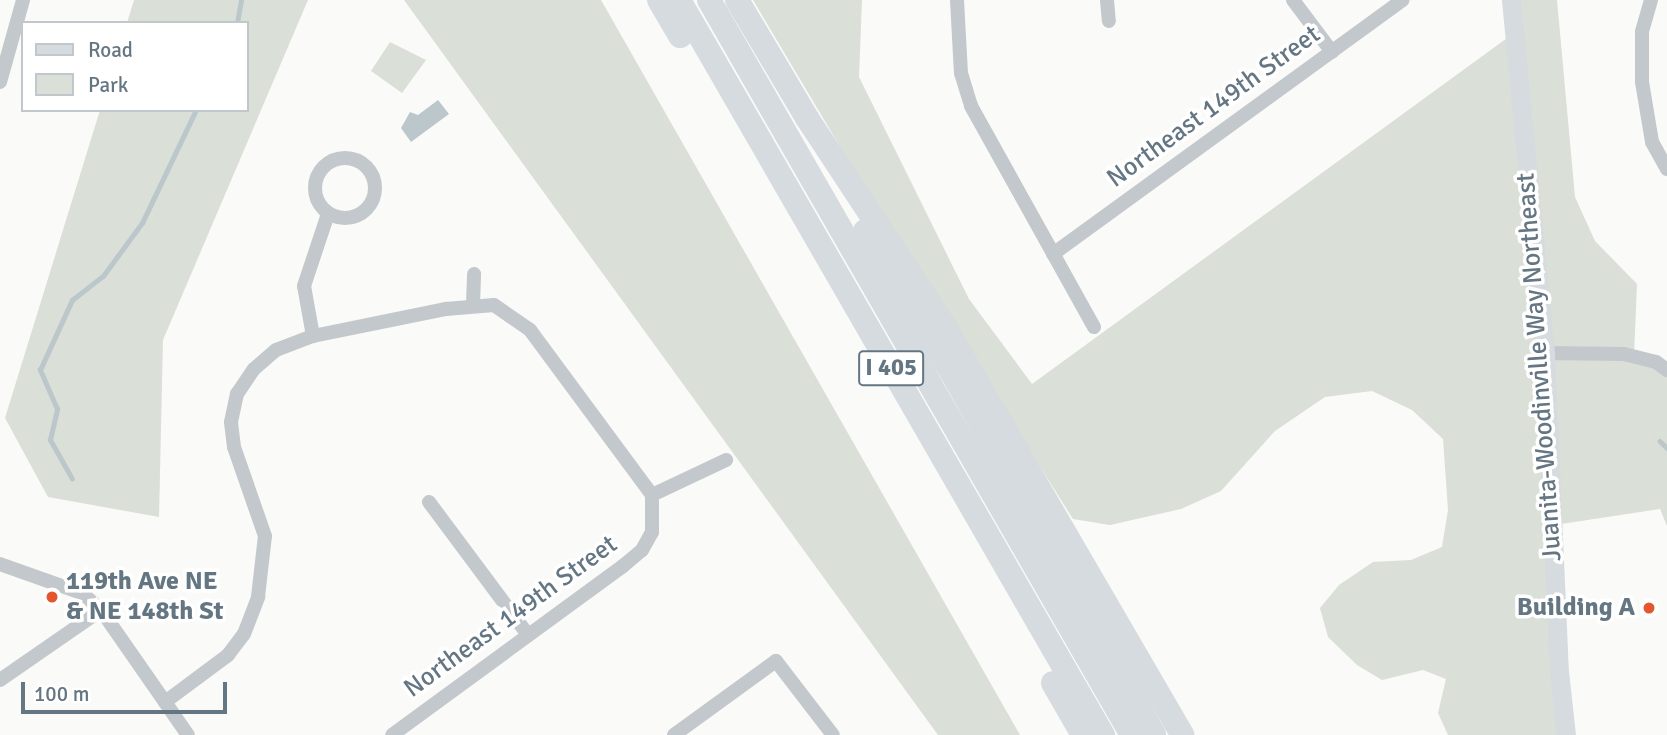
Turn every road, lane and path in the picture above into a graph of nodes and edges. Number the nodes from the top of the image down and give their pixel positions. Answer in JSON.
{"nodes":[{"id":1,"x":23,"y":0,"type":"edge"},
{"id":2,"x":659,"y":0,"type":"edge"},
{"id":3,"x":679,"y":0,"type":"edge"},
{"id":4,"x":709,"y":0,"type":"edge"},
{"id":5,"x":737,"y":0,"type":"edge"},
{"id":6,"x":957,"y":0,"type":"edge"},
{"id":7,"x":1107,"y":0,"type":"edge"},
{"id":8,"x":1293,"y":0,"type":"edge"},
{"id":9,"x":1403,"y":0,"type":"edge"},
{"id":10,"x":1511,"y":0,"type":"edge"},
{"id":11,"x":1651,"y":0,"type":"edge"},
{"id":12,"x":1109,"y":20,"type":"dead end"},
{"id":13,"x":1332,"y":52,"type":"junction"},
{"id":14,"x":0,"y":82,"type":"edge"},
{"id":15,"x":807,"y":118,"type":"junction"},
{"id":16,"x":1667,"y":169,"type":"edge"},
{"id":17,"x":328,"y":214,"type":"junction"},
{"id":18,"x":1053,"y":254,"type":"junction"},
{"id":19,"x":474,"y":274,"type":"dead end"},
{"id":20,"x":473,"y":305,"type":"junction"},
{"id":21,"x":1094,"y":327,"type":"dead end"},
{"id":22,"x":313,"y":336,"type":"junction"},
{"id":23,"x":1545,"y":353,"type":"junction"},
{"id":24,"x":1667,"y":370,"type":"edge"},
{"id":25,"x":726,"y":460,"type":"dead end"},
{"id":26,"x":652,"y":495,"type":"junction"},
{"id":27,"x":429,"y":502,"type":"dead end"},
{"id":28,"x":0,"y":564,"type":"edge"},
{"id":29,"x":101,"y":610,"type":"junction"},
{"id":30,"x":528,"y":635,"type":"junction"},
{"id":31,"x":0,"y":680,"type":"edge"},
{"id":32,"x":165,"y":702,"type":"junction"},
{"id":33,"x":188,"y":735,"type":"edge"},
{"id":34,"x":392,"y":735,"type":"edge"},
{"id":35,"x":674,"y":735,"type":"edge"},
{"id":36,"x":832,"y":735,"type":"edge"},
{"id":37,"x":1083,"y":735,"type":"edge"},
{"id":38,"x":1103,"y":735,"type":"edge"},
{"id":39,"x":1132,"y":735,"type":"edge"},
{"id":40,"x":1154,"y":735,"type":"edge"},
{"id":41,"x":1182,"y":735,"type":"edge"},
{"id":42,"x":1566,"y":735,"type":"edge"}],
"edges":[{"from":1,"to":14,"type":"street"},
{"from":2,"to":37,"type":"highway","number":"I 405"},
{"from":3,"to":38,"type":"highway","number":"I 405"},
{"from":4,"to":39,"type":"highway","number":"I 405"},
{"from":5,"to":15,"type":"highway","number":"I 405"},
{"from":6,"to":18,"type":"street"},
{"from":7,"to":12,"type":"street"},
{"from":8,"to":13,"type":"street"},
{"from":9,"to":13,"type":"street","name":"Northeast 149th Street"},
{"from":10,"to":23,"type":"main road","name":"Juanita-Woodinville Way Northeast"},
{"from":11,"to":16,"type":"street"},
{"from":13,"to":18,"type":"street","name":"Northeast 149th Street"},
{"from":15,"to":40,"type":"highway","number":"I 405"},
{"from":15,"to":41,"type":"highway"},
{"from":17,"to":17,"type":"street"},
{"from":17,"to":22,"type":"street"},
{"from":18,"to":21,"type":"street"},
{"from":19,"to":20,"type":"street"},
{"from":20,"to":22,"type":"street"},
{"from":20,"to":26,"type":"street"},
{"from":22,"to":32,"type":"street"},
{"from":23,"to":24,"type":"street"},
{"from":23,"to":42,"type":"main road","name":"Juanita-Woodinville Way Northeast"},
{"from":25,"to":26,"type":"street"},
{"from":26,"to":30,"type":"street","name":"Northeast 149th Street"},
{"from":27,"to":30,"type":"street"},
{"from":28,"to":29,"type":"street"},
{"from":29,"to":31,"type":"street"},
{"from":29,"to":32,"type":"street"},
{"from":30,"to":34,"type":"street","name":"Northeast 149th Street"},
{"from":32,"to":33,"type":"street"},
{"from":35,"to":36,"type":"street"}]}
